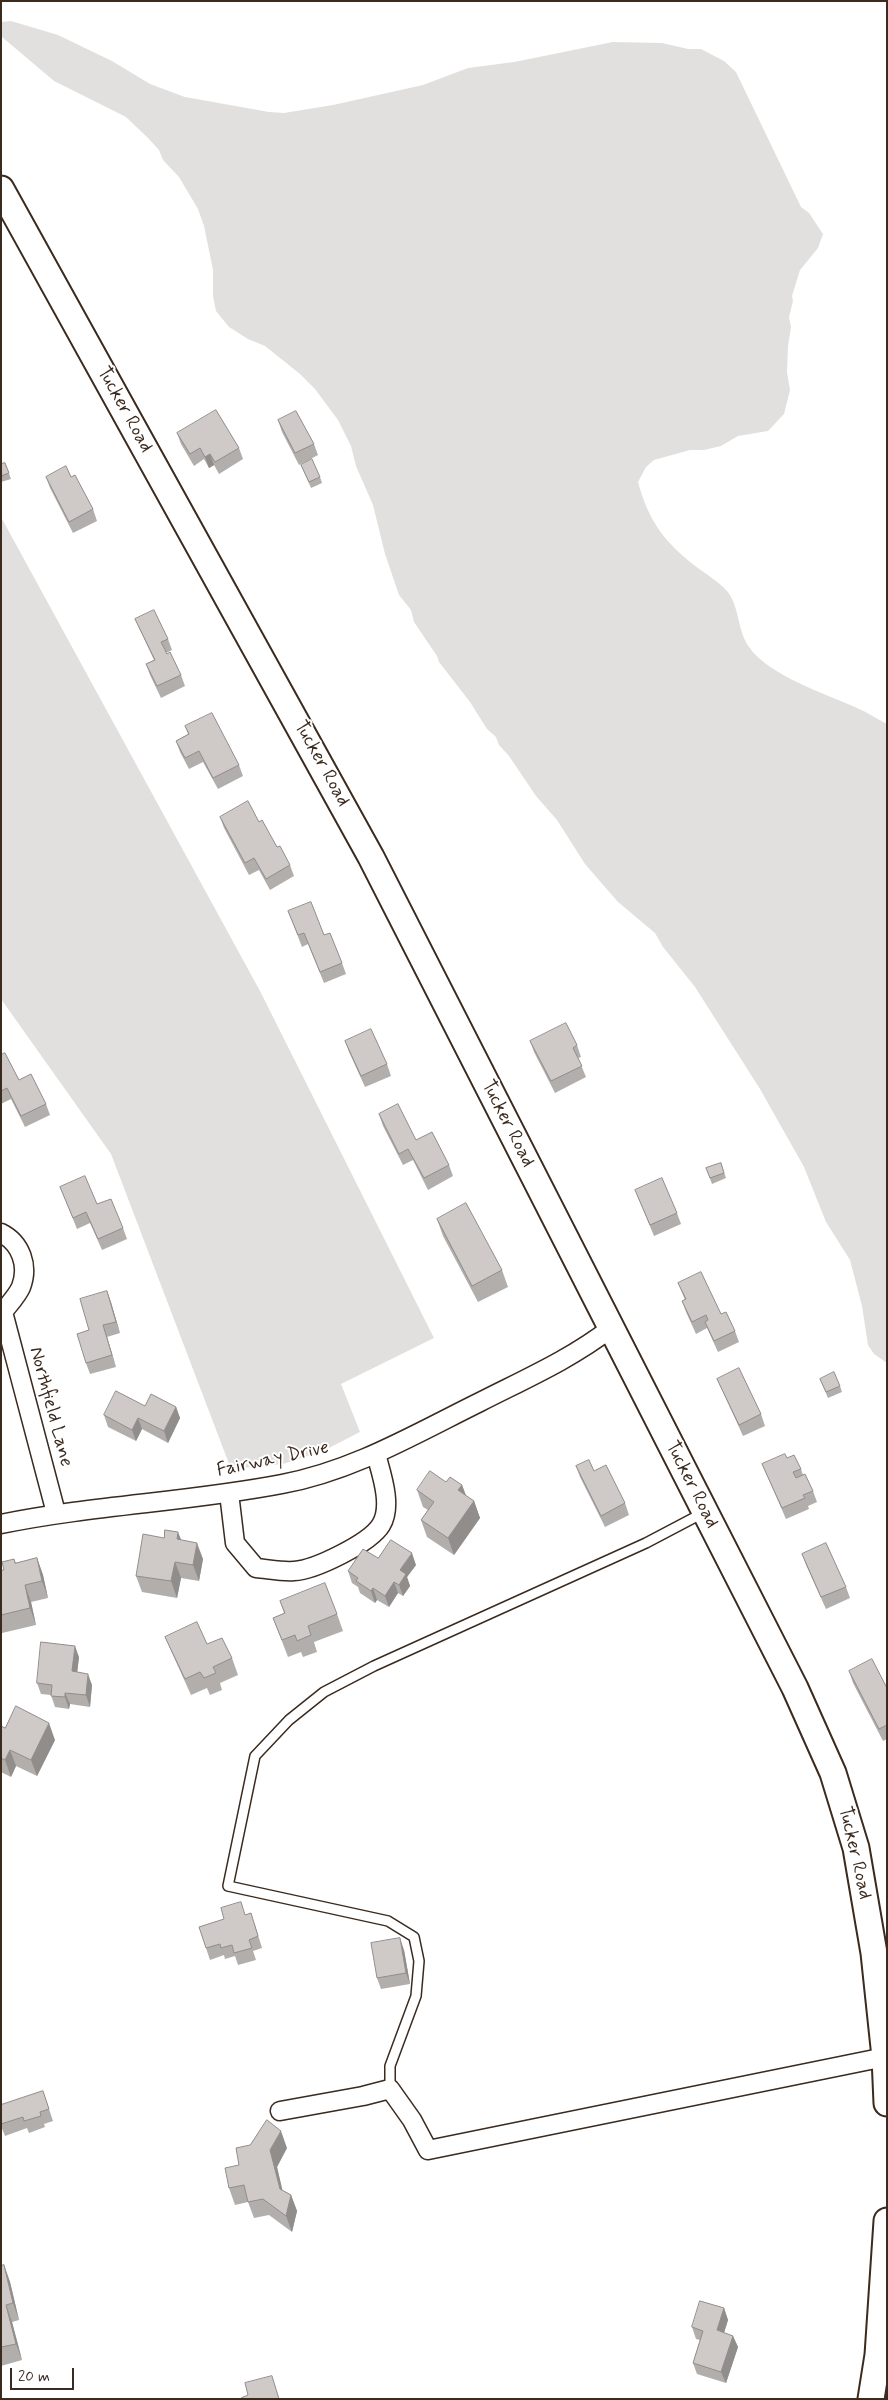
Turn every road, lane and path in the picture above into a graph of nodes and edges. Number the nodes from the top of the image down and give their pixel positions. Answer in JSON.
{"nodes":[{"id":1,"x":1,"y":189,"type":"edge"},
{"id":2,"x":1,"y":1233,"type":"edge"},
{"id":3,"x":2,"y":1312,"type":"edge"},
{"id":4,"x":611,"y":1328,"type":"junction"},
{"id":5,"x":376,"y":1454,"type":"junction"},
{"id":6,"x":229,"y":1493,"type":"junction"},
{"id":7,"x":705,"y":1512,"type":"junction"},
{"id":8,"x":56,"y":1514,"type":"junction"},
{"id":9,"x":1,"y":1524,"type":"edge"},
{"id":10,"x":885,"y":2057,"type":"junction"},
{"id":11,"x":390,"y":2089,"type":"junction"},
{"id":12,"x":887,"y":2103,"type":"edge"},
{"id":13,"x":280,"y":2111,"type":"dead end"},
{"id":14,"x":887,"y":2221,"type":"edge"},
{"id":15,"x":871,"y":2399,"type":"edge"}],
"edges":[{"from":1,"to":4,"type":"main road","name":"Tucker Road"},
{"from":2,"to":3,"type":"street","name":"Northfield Lane"},
{"from":3,"to":8,"type":"street","name":"Northfield Lane"},
{"from":4,"to":5,"type":"street","name":"Fairway Drive"},
{"from":4,"to":7,"type":"main road","name":"Tucker Road"},
{"from":5,"to":6,"type":"street","name":"Fairway Drive"},
{"from":5,"to":6,"type":"street"},
{"from":6,"to":8,"type":"street","name":"Fairway Drive"},
{"from":7,"to":10,"type":"main road","name":"Tucker Road"},
{"from":7,"to":11,"type":"lane"},
{"from":8,"to":9,"type":"street","name":"Fairway Drive"},
{"from":10,"to":11,"type":"street"},
{"from":10,"to":12,"type":"main road","name":"Tucker Road"},
{"from":11,"to":13,"type":"street"},
{"from":14,"to":15,"type":"main road"}]}
